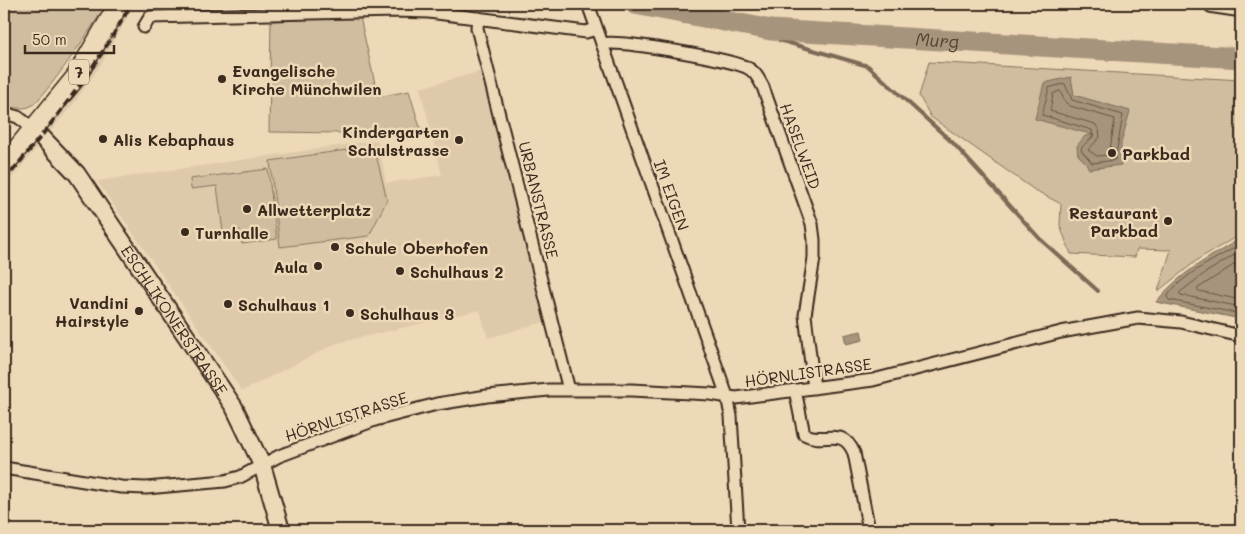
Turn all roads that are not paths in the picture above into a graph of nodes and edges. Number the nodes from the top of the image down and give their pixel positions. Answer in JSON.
{"nodes":[{"id":1,"x":1212,"y":4,"type":"edge"},
{"id":2,"x":118,"y":6,"type":"edge"},
{"id":3,"x":589,"y":7,"type":"edge"},
{"id":4,"x":1238,"y":7,"type":"edge"},
{"id":5,"x":478,"y":18,"type":"junction"},
{"id":6,"x":144,"y":27,"type":"dead end"},
{"id":7,"x":596,"y":29,"type":"junction"},
{"id":8,"x":602,"y":44,"type":"junction"},
{"id":9,"x":4,"y":113,"type":"edge"},
{"id":10,"x":34,"y":129,"type":"junction"},
{"id":11,"x":4,"y":163,"type":"edge"},
{"id":12,"x":1241,"y":336,"type":"edge"},
{"id":13,"x":814,"y":388,"type":"junction"},
{"id":14,"x":569,"y":390,"type":"junction"},
{"id":15,"x":795,"y":390,"type":"junction"},
{"id":16,"x":727,"y":396,"type":"junction"},
{"id":17,"x":262,"y":465,"type":"junction"},
{"id":18,"x":4,"y":468,"type":"edge"},
{"id":19,"x":281,"y":530,"type":"edge"},
{"id":20,"x":738,"y":530,"type":"edge"},
{"id":21,"x":869,"y":530,"type":"edge"}],
"edges":[{"from":1,"to":4,"type":"main road"},
{"from":2,"to":10,"type":"main road","number":"7"},
{"from":3,"to":7,"type":"street","name":"IM EIGEN"},
{"from":5,"to":6,"type":"street"},
{"from":5,"to":7,"type":"street"},
{"from":5,"to":14,"type":"street","name":"URBANSTRASSE"},
{"from":7,"to":8,"type":"street","name":"IM EIGEN"},
{"from":8,"to":13,"type":"street","name":"HASELWEID"},
{"from":8,"to":16,"type":"street","name":"IM EIGEN"},
{"from":9,"to":10,"type":"street"},
{"from":10,"to":11,"type":"main road","number":"7"},
{"from":10,"to":17,"type":"main road","name":"ESCHLIKONERSTRASSE"},
{"from":12,"to":13,"type":"street","name":"HÖRNLISTRASSE"},
{"from":13,"to":15,"type":"street","name":"HÖRNLISTRASSE"},
{"from":14,"to":16,"type":"street","name":"HÖRNLISTRASSE"},
{"from":14,"to":17,"type":"street","name":"HÖRNLISTRASSE"},
{"from":15,"to":16,"type":"street","name":"HÖRNLISTRASSE"},
{"from":15,"to":21,"type":"street"},
{"from":16,"to":20,"type":"street","name":"IM EIGEN"},
{"from":17,"to":18,"type":"street","name":"HÖRNLISTRASSE"},
{"from":17,"to":19,"type":"main road","name":"ESCHLIKONERSTRASSE"}]}
